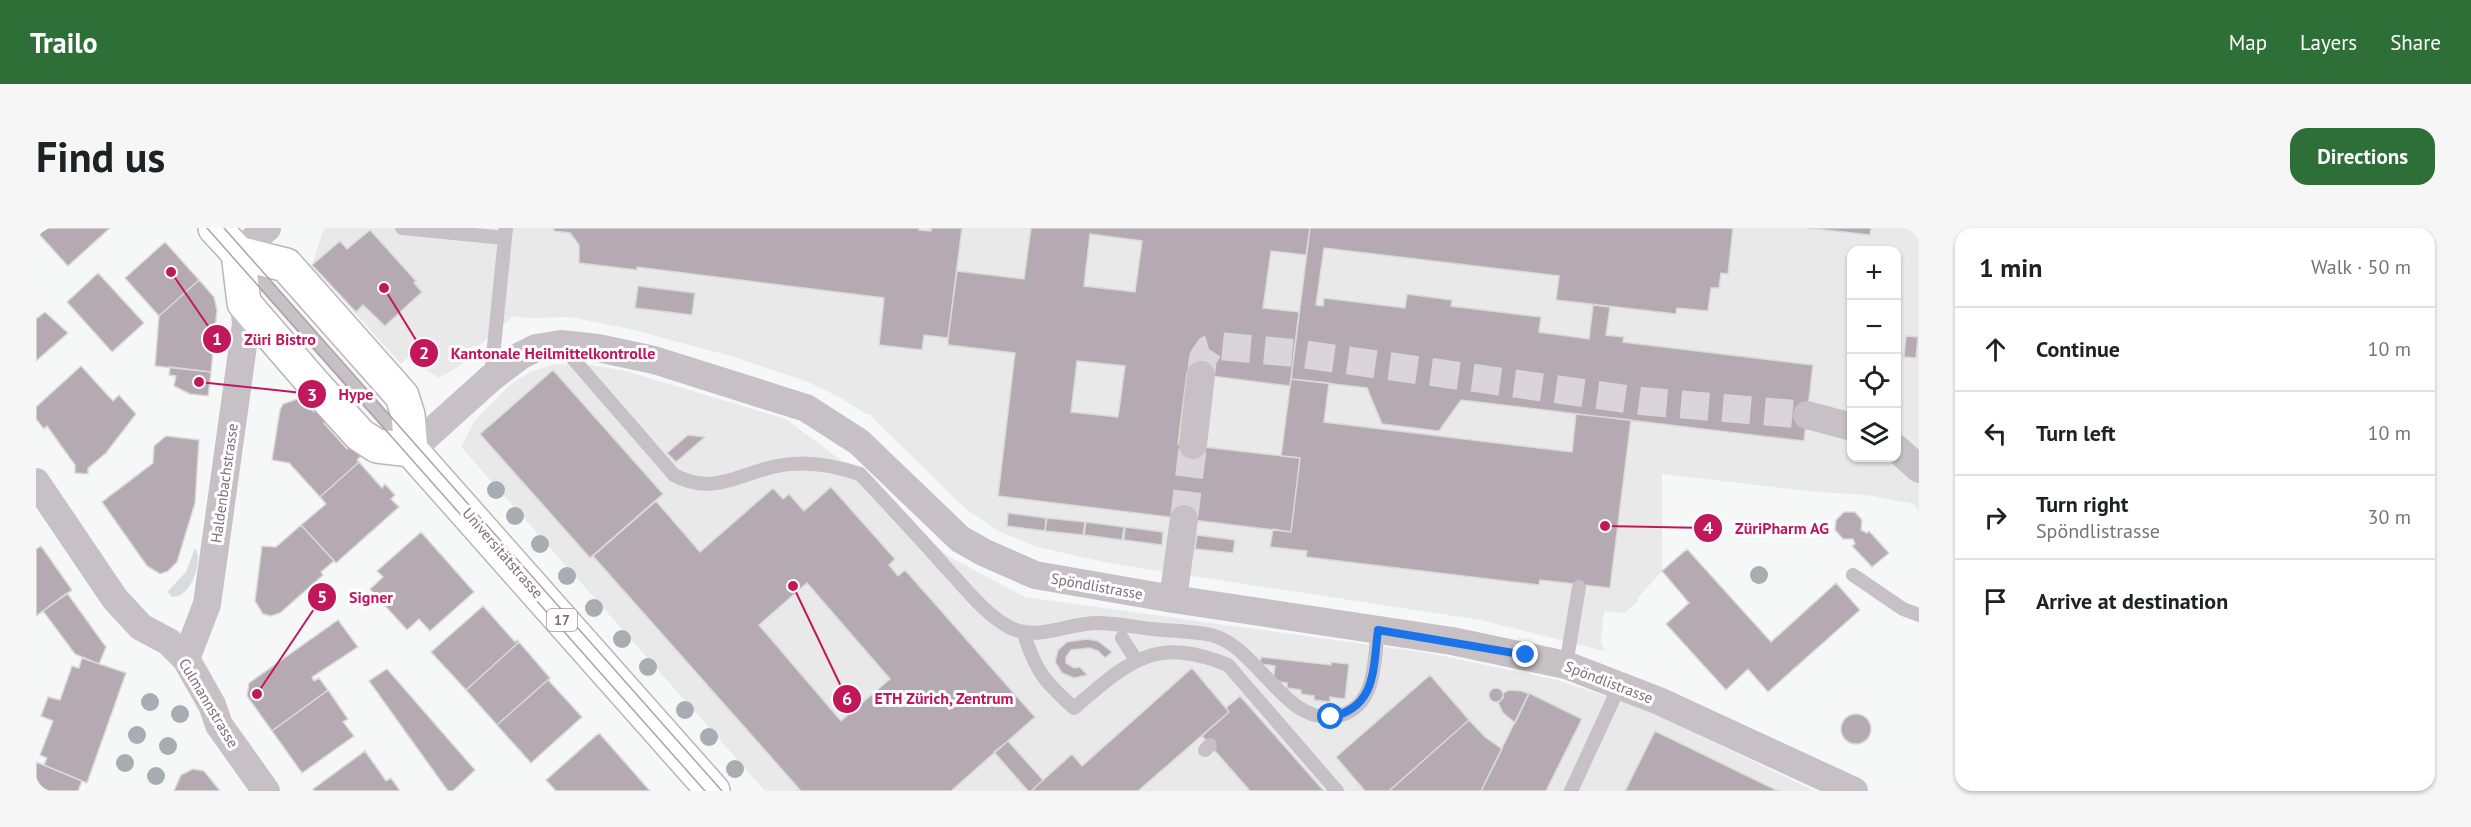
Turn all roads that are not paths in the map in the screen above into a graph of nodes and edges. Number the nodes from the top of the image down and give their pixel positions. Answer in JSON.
{"nodes":[{"id":1,"x":215,"y":228,"type":"edge"},
{"id":2,"x":267,"y":228,"type":"edge"},
{"id":3,"x":402,"y":228,"type":"edge"},
{"id":4,"x":505,"y":233,"type":"edge"},
{"id":5,"x":238,"y":253,"type":"junction"},
{"id":6,"x":244,"y":303,"type":"junction"},
{"id":7,"x":561,"y":344,"type":"junction"},
{"id":8,"x":1201,"y":375,"type":"tunnel mouth"},
{"id":9,"x":491,"y":378,"type":"junction"},
{"id":10,"x":1807,"y":415,"type":"tunnel mouth"},
{"id":11,"x":1847,"y":426,"type":"edge"},
{"id":12,"x":1193,"y":445,"type":"tunnel mouth"},
{"id":13,"x":411,"y":450,"type":"junction"},
{"id":14,"x":1901,"y":453,"type":"edge"},
{"id":15,"x":1919,"y":469,"type":"edge"},
{"id":16,"x":38,"y":489,"type":"edge"},
{"id":17,"x":1184,"y":519,"type":"tunnel mouth"},
{"id":18,"x":1853,"y":575,"type":"dead end"},
{"id":19,"x":1176,"y":587,"type":"junction"},
{"id":20,"x":1579,"y":587,"type":"dead end"},
{"id":21,"x":1919,"y":615,"type":"edge"},
{"id":22,"x":1024,"y":634,"type":"junction"},
{"id":23,"x":1122,"y":638,"type":"dead end"},
{"id":24,"x":1377,"y":639,"type":"junction"},
{"id":25,"x":186,"y":659,"type":"junction"},
{"id":26,"x":1136,"y":660,"type":"junction"},
{"id":27,"x":1566,"y":665,"type":"junction"},
{"id":28,"x":1609,"y":683,"type":"junction"},
{"id":29,"x":266,"y":791,"type":"edge"},
{"id":30,"x":713,"y":791,"type":"edge"},
{"id":31,"x":1337,"y":791,"type":"edge"},
{"id":32,"x":1571,"y":791,"type":"edge"},
{"id":33,"x":1854,"y":791,"type":"edge"}],
"edges":[{"from":1,"to":5,"type":"main road"},
{"from":2,"to":5,"type":"street"},
{"from":3,"to":4,"type":"lane"},
{"from":4,"to":9,"type":"lane"},
{"from":5,"to":6,"type":"main road"},
{"from":5,"to":13,"type":"main road"},
{"from":6,"to":13,"type":"main road"},
{"from":6,"to":25,"type":"street","name":"Haldenbachstrasse"},
{"from":7,"to":9,"type":"street","name":"Spöndlistrasse"},
{"from":7,"to":19,"type":"street","name":"Spöndlistrasse"},
{"from":7,"to":22,"type":"lane"},
{"from":8,"to":12,"type":"street"},
{"from":9,"to":13,"type":"street","name":"Spöndlistrasse"},
{"from":10,"to":11,"type":"street"},
{"from":13,"to":30,"type":"main road","name":"Universitätstrasse","number":"17"},
{"from":14,"to":15,"type":"street"},
{"from":16,"to":25,"type":"street","name":"Culmannstrasse"},
{"from":17,"to":19,"type":"street"},
{"from":18,"to":21,"type":"lane"},
{"from":19,"to":24,"type":"street","name":"Spöndlistrasse"},
{"from":20,"to":27,"type":"lane"},
{"from":22,"to":24,"type":"lane"},
{"from":22,"to":26,"type":"lane"},
{"from":23,"to":26,"type":"lane"},
{"from":24,"to":27,"type":"street","name":"Spöndlistrasse"},
{"from":25,"to":29,"type":"street","name":"Culmannstrasse"},
{"from":26,"to":31,"type":"lane"},
{"from":27,"to":28,"type":"street","name":"Spöndlistrasse"},
{"from":28,"to":32,"type":"lane"},
{"from":28,"to":33,"type":"street","name":"Spöndlistrasse"}]}
